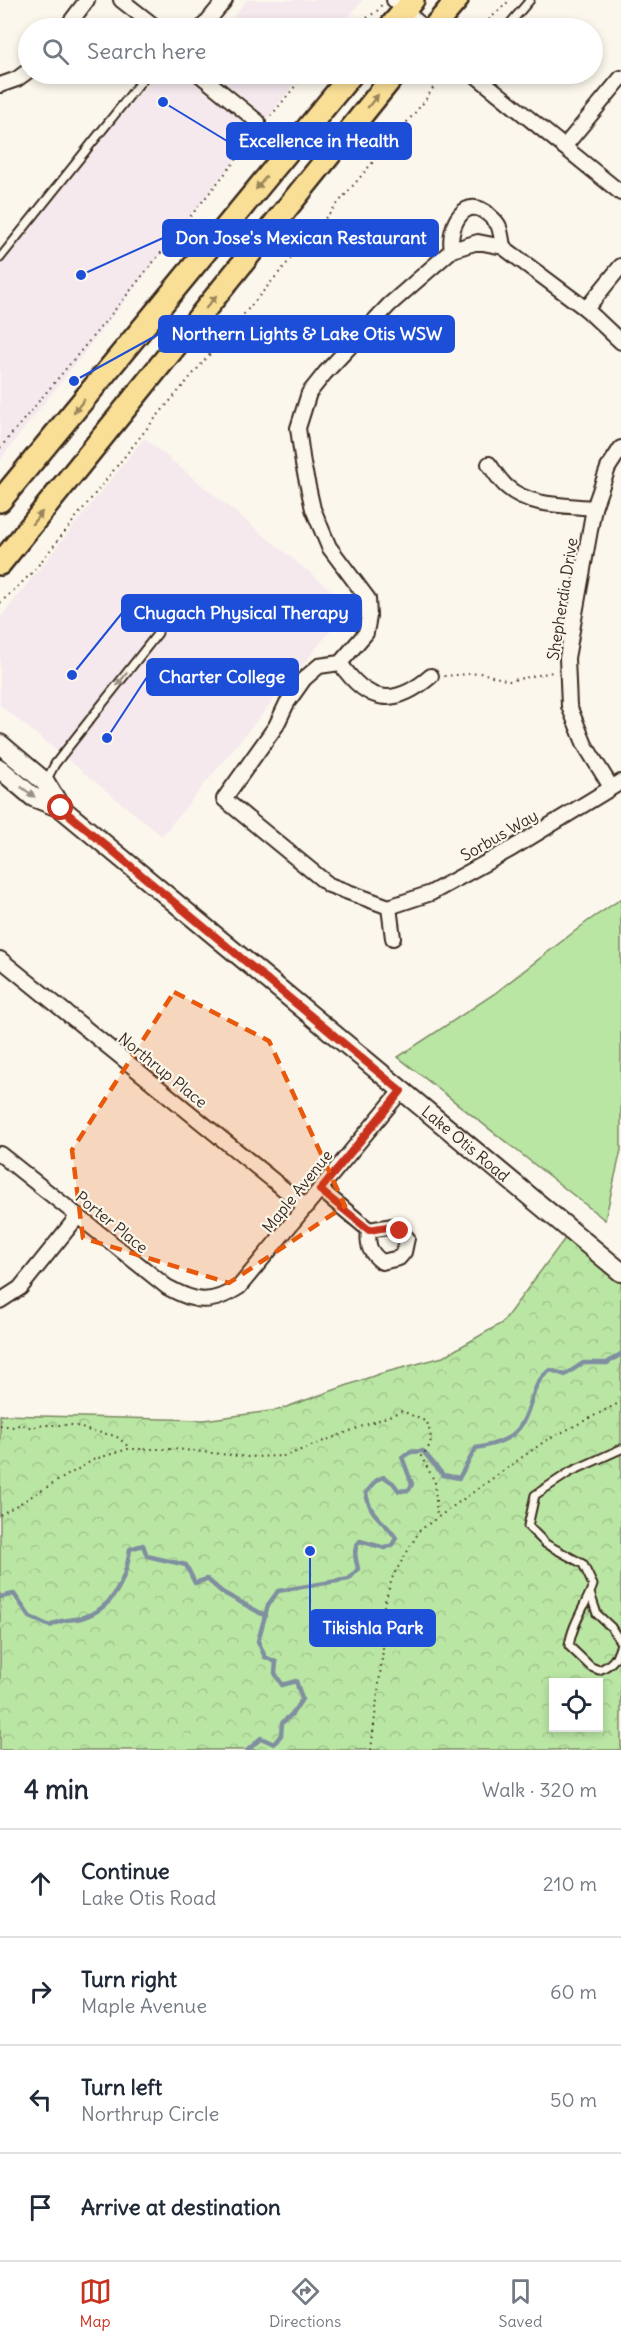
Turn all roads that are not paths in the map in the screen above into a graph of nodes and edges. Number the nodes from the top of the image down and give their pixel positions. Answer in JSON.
{"nodes":[{"id":1,"x":87,"y":0,"type":"edge"},
{"id":2,"x":121,"y":0,"type":"edge"},
{"id":3,"x":225,"y":0,"type":"edge"},
{"id":4,"x":457,"y":0,"type":"edge"},
{"id":5,"x":530,"y":0,"type":"edge"},
{"id":6,"x":404,"y":3,"type":"edge"},
{"id":7,"x":74,"y":18,"type":"edge"},
{"id":8,"x":144,"y":18,"type":"edge"},
{"id":9,"x":210,"y":18,"type":"edge"},
{"id":10,"x":395,"y":18,"type":"edge"},
{"id":11,"x":416,"y":18,"type":"edge"},
{"id":12,"x":442,"y":18,"type":"edge"},
{"id":13,"x":515,"y":18,"type":"edge"},
{"id":14,"x":18,"y":78,"type":"edge"},
{"id":15,"x":621,"y":78,"type":"edge"},
{"id":16,"x":139,"y":84,"type":"edge"},
{"id":17,"x":212,"y":84,"type":"edge"},
{"id":18,"x":344,"y":84,"type":"edge"},
{"id":19,"x":387,"y":84,"type":"edge"},
{"id":20,"x":486,"y":84,"type":"edge"},
{"id":21,"x":0,"y":85,"type":"edge"},
{"id":22,"x":263,"y":123,"type":"road end"},
{"id":23,"x":564,"y":147,"type":"junction"},
{"id":24,"x":621,"y":193,"type":"edge"},
{"id":25,"x":503,"y":247,"type":"junction"},
{"id":26,"x":452,"y":250,"type":"junction"},
{"id":27,"x":0,"y":258,"type":"edge"},
{"id":28,"x":621,"y":266,"type":"edge"},
{"id":29,"x":586,"y":309,"type":"junction"},
{"id":30,"x":621,"y":342,"type":"edge"},
{"id":31,"x":621,"y":448,"type":"edge"},
{"id":32,"x":489,"y":464,"type":"dead end"},
{"id":33,"x":0,"y":501,"type":"edge"},
{"id":34,"x":594,"y":508,"type":"junction"},
{"id":35,"x":0,"y":564,"type":"edge"},
{"id":36,"x":158,"y":633,"type":"dead end"},
{"id":37,"x":340,"y":663,"type":"junction"},
{"id":38,"x":430,"y":676,"type":"road end"},
{"id":39,"x":0,"y":744,"type":"edge"},
{"id":40,"x":0,"y":769,"type":"edge"},
{"id":41,"x":45,"y":782,"type":"junction"},
{"id":42,"x":616,"y":784,"type":"edge"},
{"id":43,"x":61,"y":808,"type":"junction"},
{"id":44,"x":389,"y":907,"type":"junction"},
{"id":45,"x":393,"y":938,"type":"dead end"},
{"id":46,"x":0,"y":959,"type":"edge"},
{"id":47,"x":401,"y":1091,"type":"junction"},
{"id":48,"x":0,"y":1154,"type":"edge"},
{"id":49,"x":320,"y":1190,"type":"junction"},
{"id":50,"x":306,"y":1206,"type":"junction"},
{"id":51,"x":78,"y":1216,"type":"junction"},
{"id":52,"x":369,"y":1230,"type":"dead end"},
{"id":53,"x":620,"y":1268,"type":"edge"},
{"id":54,"x":0,"y":1301,"type":"edge"},
{"id":55,"x":211,"y":1301,"type":"joint"},
{"id":56,"x":621,"y":1449,"type":"edge"},
{"id":57,"x":590,"y":1593,"type":"junction"}],
"edges":[{"from":1,"to":7,"type":"street"},
{"from":2,"to":8,"type":"street"},
{"from":3,"to":9,"type":"street"},
{"from":4,"to":12,"type":"main road"},
{"from":5,"to":13,"type":"lane"},
{"from":6,"to":10,"type":"main road"},
{"from":6,"to":11,"type":"street"},
{"from":14,"to":21,"type":"street"},
{"from":15,"to":23,"type":"street"},
{"from":16,"to":27,"type":"lane"},
{"from":17,"to":22,"type":"street"},
{"from":18,"to":33,"type":"main road","one_way":true},
{"from":35,"to":19,"type":"main road","one_way":true},
{"from":20,"to":23,"type":"street"},
{"from":23,"to":24,"type":"street"},
{"from":25,"to":26,"type":"street"},
{"from":25,"to":26,"type":"street"},
{"from":25,"to":29,"type":"street"},
{"from":26,"to":37,"type":"street"},
{"from":28,"to":29,"type":"street"},
{"from":29,"to":30,"type":"street"},
{"from":31,"to":34,"type":"street","name":"Shepherdia Drive"},
{"from":32,"to":34,"type":"street"},
{"from":34,"to":42,"type":"street","name":"Shepherdia Drive"},
{"from":36,"to":41,"type":"lane","one_way":true},
{"from":37,"to":38,"type":"street"},
{"from":37,"to":44,"type":"street"},
{"from":39,"to":41,"type":"main road","name":"Lake Otis Road"},
{"from":40,"to":43,"type":"main road","name":"Lake Otis Road","one_way":true},
{"from":41,"to":43,"type":"main road","name":"Lake Otis Road"},
{"from":42,"to":44,"type":"street","name":"Sorbus Way"},
{"from":43,"to":47,"type":"main road","name":"Lake Otis Road"},
{"from":44,"to":45,"type":"street"},
{"from":46,"to":50,"type":"street","name":"Northrup Place"},
{"from":47,"to":49,"type":"street","name":"Maple Avenue"},
{"from":47,"to":53,"type":"main road","name":"Lake Otis Road"},
{"from":48,"to":51,"type":"street","name":"Porter Place"},
{"from":49,"to":50,"type":"street","name":"Maple Avenue"},
{"from":49,"to":52,"type":"street"},
{"from":50,"to":55,"type":"street","name":"Maple Avenue"},
{"from":51,"to":54,"type":"street"},
{"from":51,"to":55,"type":"street","name":"Porter Place"},
{"from":56,"to":57,"type":"lane"},
{"from":57,"to":57,"type":"lane"}]}
